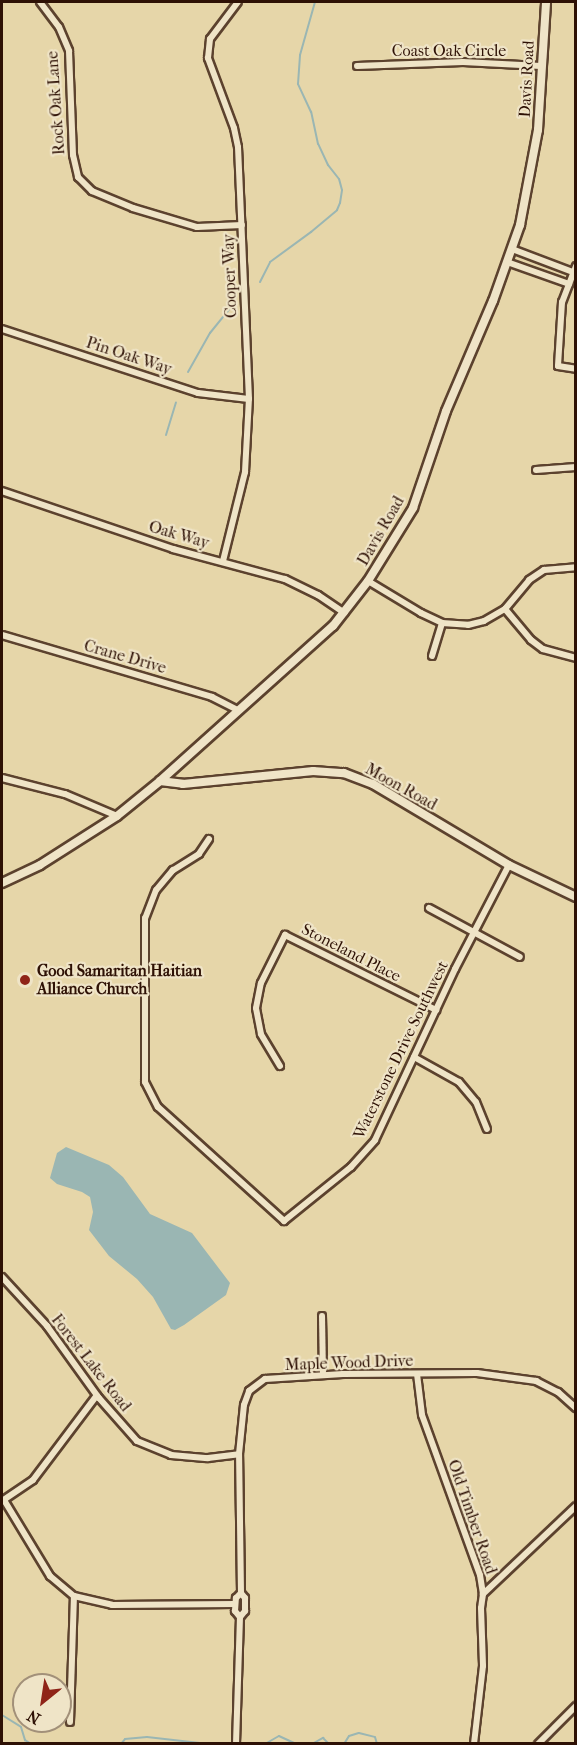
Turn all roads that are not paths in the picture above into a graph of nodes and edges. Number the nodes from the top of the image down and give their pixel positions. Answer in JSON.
{"nodes":[{"id":1,"x":40,"y":2,"type":"edge"},
{"id":2,"x":238,"y":2,"type":"edge"},
{"id":3,"x":546,"y":2,"type":"edge"},
{"id":4,"x":357,"y":66,"type":"dead end"},
{"id":5,"x":541,"y":66,"type":"junction"},
{"id":6,"x":242,"y":225,"type":"junction"},
{"id":7,"x":512,"y":249,"type":"junction"},
{"id":8,"x":507,"y":261,"type":"junction"},
{"id":9,"x":574,"y":269,"type":"edge"},
{"id":10,"x":569,"y":284,"type":"junction"},
{"id":11,"x":2,"y":329,"type":"edge"},
{"id":12,"x":576,"y":369,"type":"edge"},
{"id":13,"x":249,"y":399,"type":"junction"},
{"id":14,"x":576,"y":467,"type":"edge"},
{"id":15,"x":536,"y":470,"type":"dead end"},
{"id":16,"x":2,"y":491,"type":"edge"},
{"id":17,"x":223,"y":561,"type":"junction"},
{"id":18,"x":576,"y":567,"type":"edge"},
{"id":19,"x":368,"y":581,"type":"junction"},
{"id":20,"x":505,"y":609,"type":"junction"},
{"id":21,"x":345,"y":614,"type":"junction"},
{"id":22,"x":442,"y":623,"type":"junction"},
{"id":23,"x":2,"y":635,"type":"edge"},
{"id":24,"x":432,"y":656,"type":"dead end"},
{"id":25,"x":576,"y":658,"type":"edge"},
{"id":26,"x":238,"y":710,"type":"junction"},
{"id":27,"x":2,"y":777,"type":"edge"},
{"id":28,"x":160,"y":781,"type":"junction"},
{"id":29,"x":117,"y":816,"type":"junction"},
{"id":30,"x":209,"y":839,"type":"dead end"},
{"id":31,"x":509,"y":865,"type":"junction"},
{"id":32,"x":2,"y":882,"type":"edge"},
{"id":33,"x":576,"y":897,"type":"edge"},
{"id":34,"x":429,"y":908,"type":"dead end"},
{"id":35,"x":474,"y":932,"type":"junction"},
{"id":36,"x":520,"y":957,"type":"dead end"},
{"id":37,"x":436,"y":1010,"type":"junction"},
{"id":38,"x":414,"y":1057,"type":"junction"},
{"id":39,"x":280,"y":1066,"type":"dead end"},
{"id":40,"x":487,"y":1129,"type":"dead end"},
{"id":41,"x":3,"y":1281,"type":"edge"},
{"id":42,"x":322,"y":1316,"type":"dead end"},
{"id":43,"x":417,"y":1374,"type":"junction"},
{"id":44,"x":323,"y":1375,"type":"junction"},
{"id":45,"x":97,"y":1395,"type":"junction"},
{"id":46,"x":576,"y":1408,"type":"edge"},
{"id":47,"x":239,"y":1454,"type":"junction"},
{"id":48,"x":3,"y":1501,"type":"edge"},
{"id":49,"x":576,"y":1506,"type":"edge"},
{"id":50,"x":241,"y":1593,"type":"junction"},
{"id":51,"x":483,"y":1594,"type":"junction"},
{"id":52,"x":74,"y":1596,"type":"junction"},
{"id":53,"x":235,"y":1604,"type":"junction"},
{"id":54,"x":240,"y":1617,"type":"junction"},
{"id":55,"x":72,"y":1673,"type":"edge"},
{"id":56,"x":576,"y":1706,"type":"edge"},
{"id":57,"x":236,"y":1743,"type":"edge"},
{"id":58,"x":474,"y":1743,"type":"edge"},
{"id":59,"x":538,"y":1743,"type":"edge"}],
"edges":[{"from":1,"to":6,"type":"street","name":"Rock Oak Lane"},
{"from":2,"to":6,"type":"street","name":"Cooper Way"},
{"from":3,"to":5,"type":"street","name":"Davis Road"},
{"from":4,"to":5,"type":"street","name":"Coast Oak Circle"},
{"from":5,"to":7,"type":"street","name":"Davis Road"},
{"from":6,"to":13,"type":"street","name":"Cooper Way"},
{"from":7,"to":8,"type":"street","name":"Davis Road"},
{"from":7,"to":9,"type":"street"},
{"from":8,"to":10,"type":"street"},
{"from":8,"to":19,"type":"street","name":"Davis Road"},
{"from":9,"to":10,"type":"street"},
{"from":10,"to":12,"type":"street"},
{"from":11,"to":13,"type":"street","name":"Pin Oak Way"},
{"from":13,"to":17,"type":"street","name":"Cooper Way"},
{"from":14,"to":15,"type":"street"},
{"from":16,"to":17,"type":"street","name":"Oak Way"},
{"from":17,"to":21,"type":"street","name":"Oak Way"},
{"from":18,"to":20,"type":"street"},
{"from":19,"to":21,"type":"street","name":"Davis Road"},
{"from":19,"to":22,"type":"street"},
{"from":20,"to":22,"type":"street"},
{"from":20,"to":25,"type":"street"},
{"from":21,"to":26,"type":"street","name":"Davis Road"},
{"from":22,"to":24,"type":"street"},
{"from":23,"to":26,"type":"street","name":"Crane Drive"},
{"from":26,"to":28,"type":"street","name":"Davis Road"},
{"from":27,"to":29,"type":"street"},
{"from":28,"to":29,"type":"street","name":"Davis Road"},
{"from":28,"to":31,"type":"street","name":"Moon Road"},
{"from":29,"to":32,"type":"street","name":"Davis Road"},
{"from":30,"to":38,"type":"street","name":"Waterstone Drive Southwest"},
{"from":31,"to":33,"type":"street","name":"Moon Road"},
{"from":31,"to":35,"type":"street","name":"Waterstone Drive Southwest"},
{"from":34,"to":35,"type":"street"},
{"from":35,"to":36,"type":"street"},
{"from":35,"to":37,"type":"street","name":"Waterstone Drive Southwest"},
{"from":37,"to":38,"type":"street","name":"Waterstone Drive Southwest"},
{"from":37,"to":39,"type":"street","name":"Stoneland Place"},
{"from":38,"to":40,"type":"street"},
{"from":41,"to":45,"type":"street","name":"Forest Lake Road"},
{"from":42,"to":44,"type":"street"},
{"from":43,"to":44,"type":"street","name":"Maple Wood Drive"},
{"from":43,"to":46,"type":"street","name":"Maple Wood Drive"},
{"from":43,"to":51,"type":"street","name":"Old Timber Road"},
{"from":44,"to":47,"type":"street","name":"Maple Wood Drive"},
{"from":45,"to":47,"type":"street","name":"Forest Lake Road"},
{"from":45,"to":48,"type":"street"},
{"from":47,"to":50,"type":"street","name":"Maple Wood Drive"},
{"from":48,"to":52,"type":"street"},
{"from":49,"to":51,"type":"street"},
{"from":50,"to":53,"type":"street","name":"Maple Wood Drive"},
{"from":50,"to":54,"type":"street","name":"Maple Wood Drive"},
{"from":51,"to":58,"type":"street","name":"Old Timber Road"},
{"from":52,"to":53,"type":"street"},
{"from":52,"to":55,"type":"street"},
{"from":53,"to":54,"type":"street","name":"Maple Wood Drive"},
{"from":54,"to":57,"type":"street","name":"Maple Wood Drive"},
{"from":56,"to":59,"type":"street"}]}
